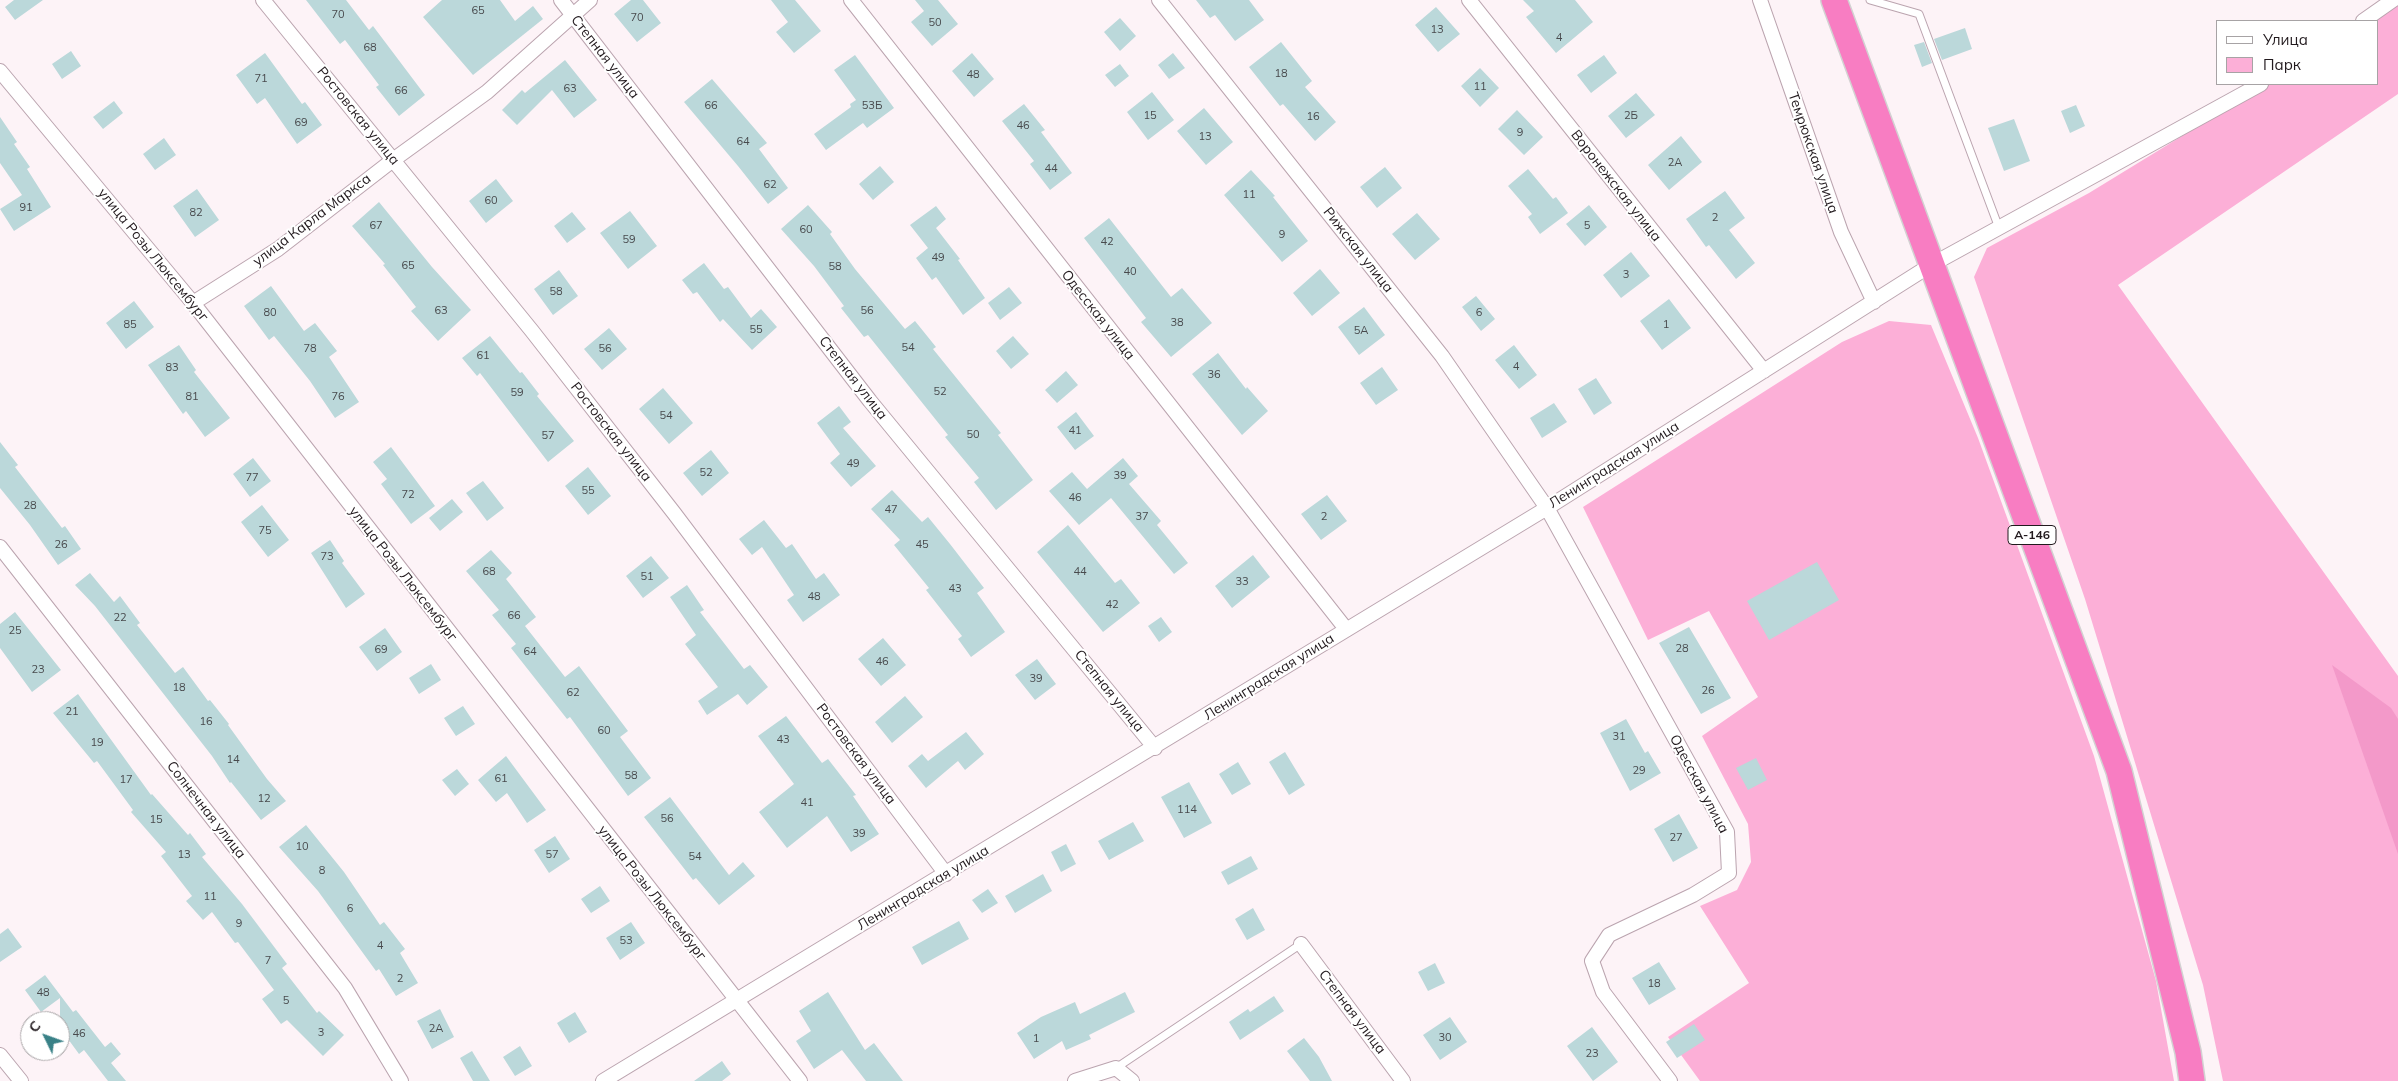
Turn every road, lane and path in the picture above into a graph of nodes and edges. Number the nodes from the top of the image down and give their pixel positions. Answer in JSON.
{"nodes":[{"id":1,"x":263,"y":0,"type":"edge"},
{"id":2,"x":561,"y":0,"type":"edge"},
{"id":3,"x":590,"y":0,"type":"edge"},
{"id":4,"x":851,"y":0,"type":"edge"},
{"id":5,"x":1159,"y":0,"type":"edge"},
{"id":6,"x":1469,"y":0,"type":"edge"},
{"id":7,"x":1760,"y":0,"type":"edge"},
{"id":8,"x":1834,"y":0,"type":"edge"},
{"id":9,"x":1870,"y":0,"type":"edge"},
{"id":10,"x":2393,"y":0,"type":"edge"},
{"id":11,"x":572,"y":15,"type":"junction"},
{"id":12,"x":2364,"y":20,"type":"edge"},
{"id":13,"x":0,"y":71,"type":"edge"},
{"id":14,"x":2259,"y":85,"type":"edge"},
{"id":15,"x":393,"y":160,"type":"junction"},
{"id":16,"x":1999,"y":228,"type":"junction"},
{"id":17,"x":1931,"y":265,"type":"junction"},
{"id":18,"x":1874,"y":302,"type":"junction"},
{"id":19,"x":193,"y":303,"type":"junction"},
{"id":20,"x":1764,"y":371,"type":"junction"},
{"id":21,"x":1547,"y":508,"type":"junction"},
{"id":22,"x":0,"y":547,"type":"edge"},
{"id":23,"x":1346,"y":629,"type":"junction"},
{"id":24,"x":1155,"y":748,"type":"junction"},
{"id":25,"x":946,"y":874,"type":"junction"},
{"id":26,"x":1301,"y":944,"type":"joint"},
{"id":27,"x":736,"y":1002,"type":"junction"},
{"id":28,"x":0,"y":1055,"type":"edge"},
{"id":29,"x":1116,"y":1068,"type":"junction"},
{"id":30,"x":21,"y":1081,"type":"edge"},
{"id":31,"x":401,"y":1081,"type":"edge"},
{"id":32,"x":603,"y":1081,"type":"edge"},
{"id":33,"x":800,"y":1081,"type":"edge"},
{"id":34,"x":1075,"y":1081,"type":"edge"},
{"id":35,"x":1132,"y":1081,"type":"edge"},
{"id":36,"x":1403,"y":1081,"type":"edge"},
{"id":37,"x":1670,"y":1081,"type":"edge"},
{"id":38,"x":2192,"y":1081,"type":"edge"}],
"edges":[{"from":1,"to":15,"type":"street","name":"Ростовская улица"},
{"from":2,"to":11,"type":"street","name":"Степная улица"},
{"from":3,"to":11,"type":"street","name":"улица Карла Маркса"},
{"from":4,"to":23,"type":"street","name":"Одесская улица"},
{"from":5,"to":21,"type":"street","name":"Рижская улица"},
{"from":6,"to":20,"type":"street","name":"Воронежская улица"},
{"from":7,"to":18,"type":"street","name":"Темрюкская улица"},
{"from":8,"to":17,"type":"highway","number":"А-146"},
{"from":9,"to":16,"type":"lane"},
{"from":10,"to":12,"type":"street"},
{"from":11,"to":15,"type":"street","name":"улица Карла Маркса"},
{"from":11,"to":24,"type":"street","name":"Степная улица"},
{"from":13,"to":19,"type":"street","name":"улица Розы Люксембург"},
{"from":14,"to":16,"type":"street","name":"Ленинградская улица"},
{"from":15,"to":19,"type":"street","name":"улица Карла Маркса"},
{"from":15,"to":25,"type":"street","name":"Ростовская улица"},
{"from":16,"to":17,"type":"street","name":"Ленинградская улица"},
{"from":17,"to":18,"type":"street","name":"Ленинградская улица"},
{"from":17,"to":38,"type":"highway","number":"А-146"},
{"from":18,"to":20,"type":"street","name":"Ленинградская улица"},
{"from":19,"to":27,"type":"street","name":"улица Розы Люксембург"},
{"from":20,"to":21,"type":"street","name":"Ленинградская улица"},
{"from":21,"to":23,"type":"street","name":"Ленинградская улица"},
{"from":21,"to":37,"type":"street","name":"Одесская улица"},
{"from":22,"to":31,"type":"street","name":"Солнечная улица"},
{"from":23,"to":24,"type":"street","name":"Ленинградская улица"},
{"from":24,"to":25,"type":"street","name":"Ленинградская улица"},
{"from":25,"to":27,"type":"street","name":"Ленинградская улица"},
{"from":26,"to":29,"type":"lane"},
{"from":26,"to":36,"type":"street","name":"Степная улица"},
{"from":27,"to":32,"type":"street","name":"Ленинградская улица"},
{"from":27,"to":33,"type":"street","name":"улица Розы Люксембург"},
{"from":28,"to":30,"type":"street"},
{"from":29,"to":34,"type":"street"},
{"from":29,"to":35,"type":"street"}]}
